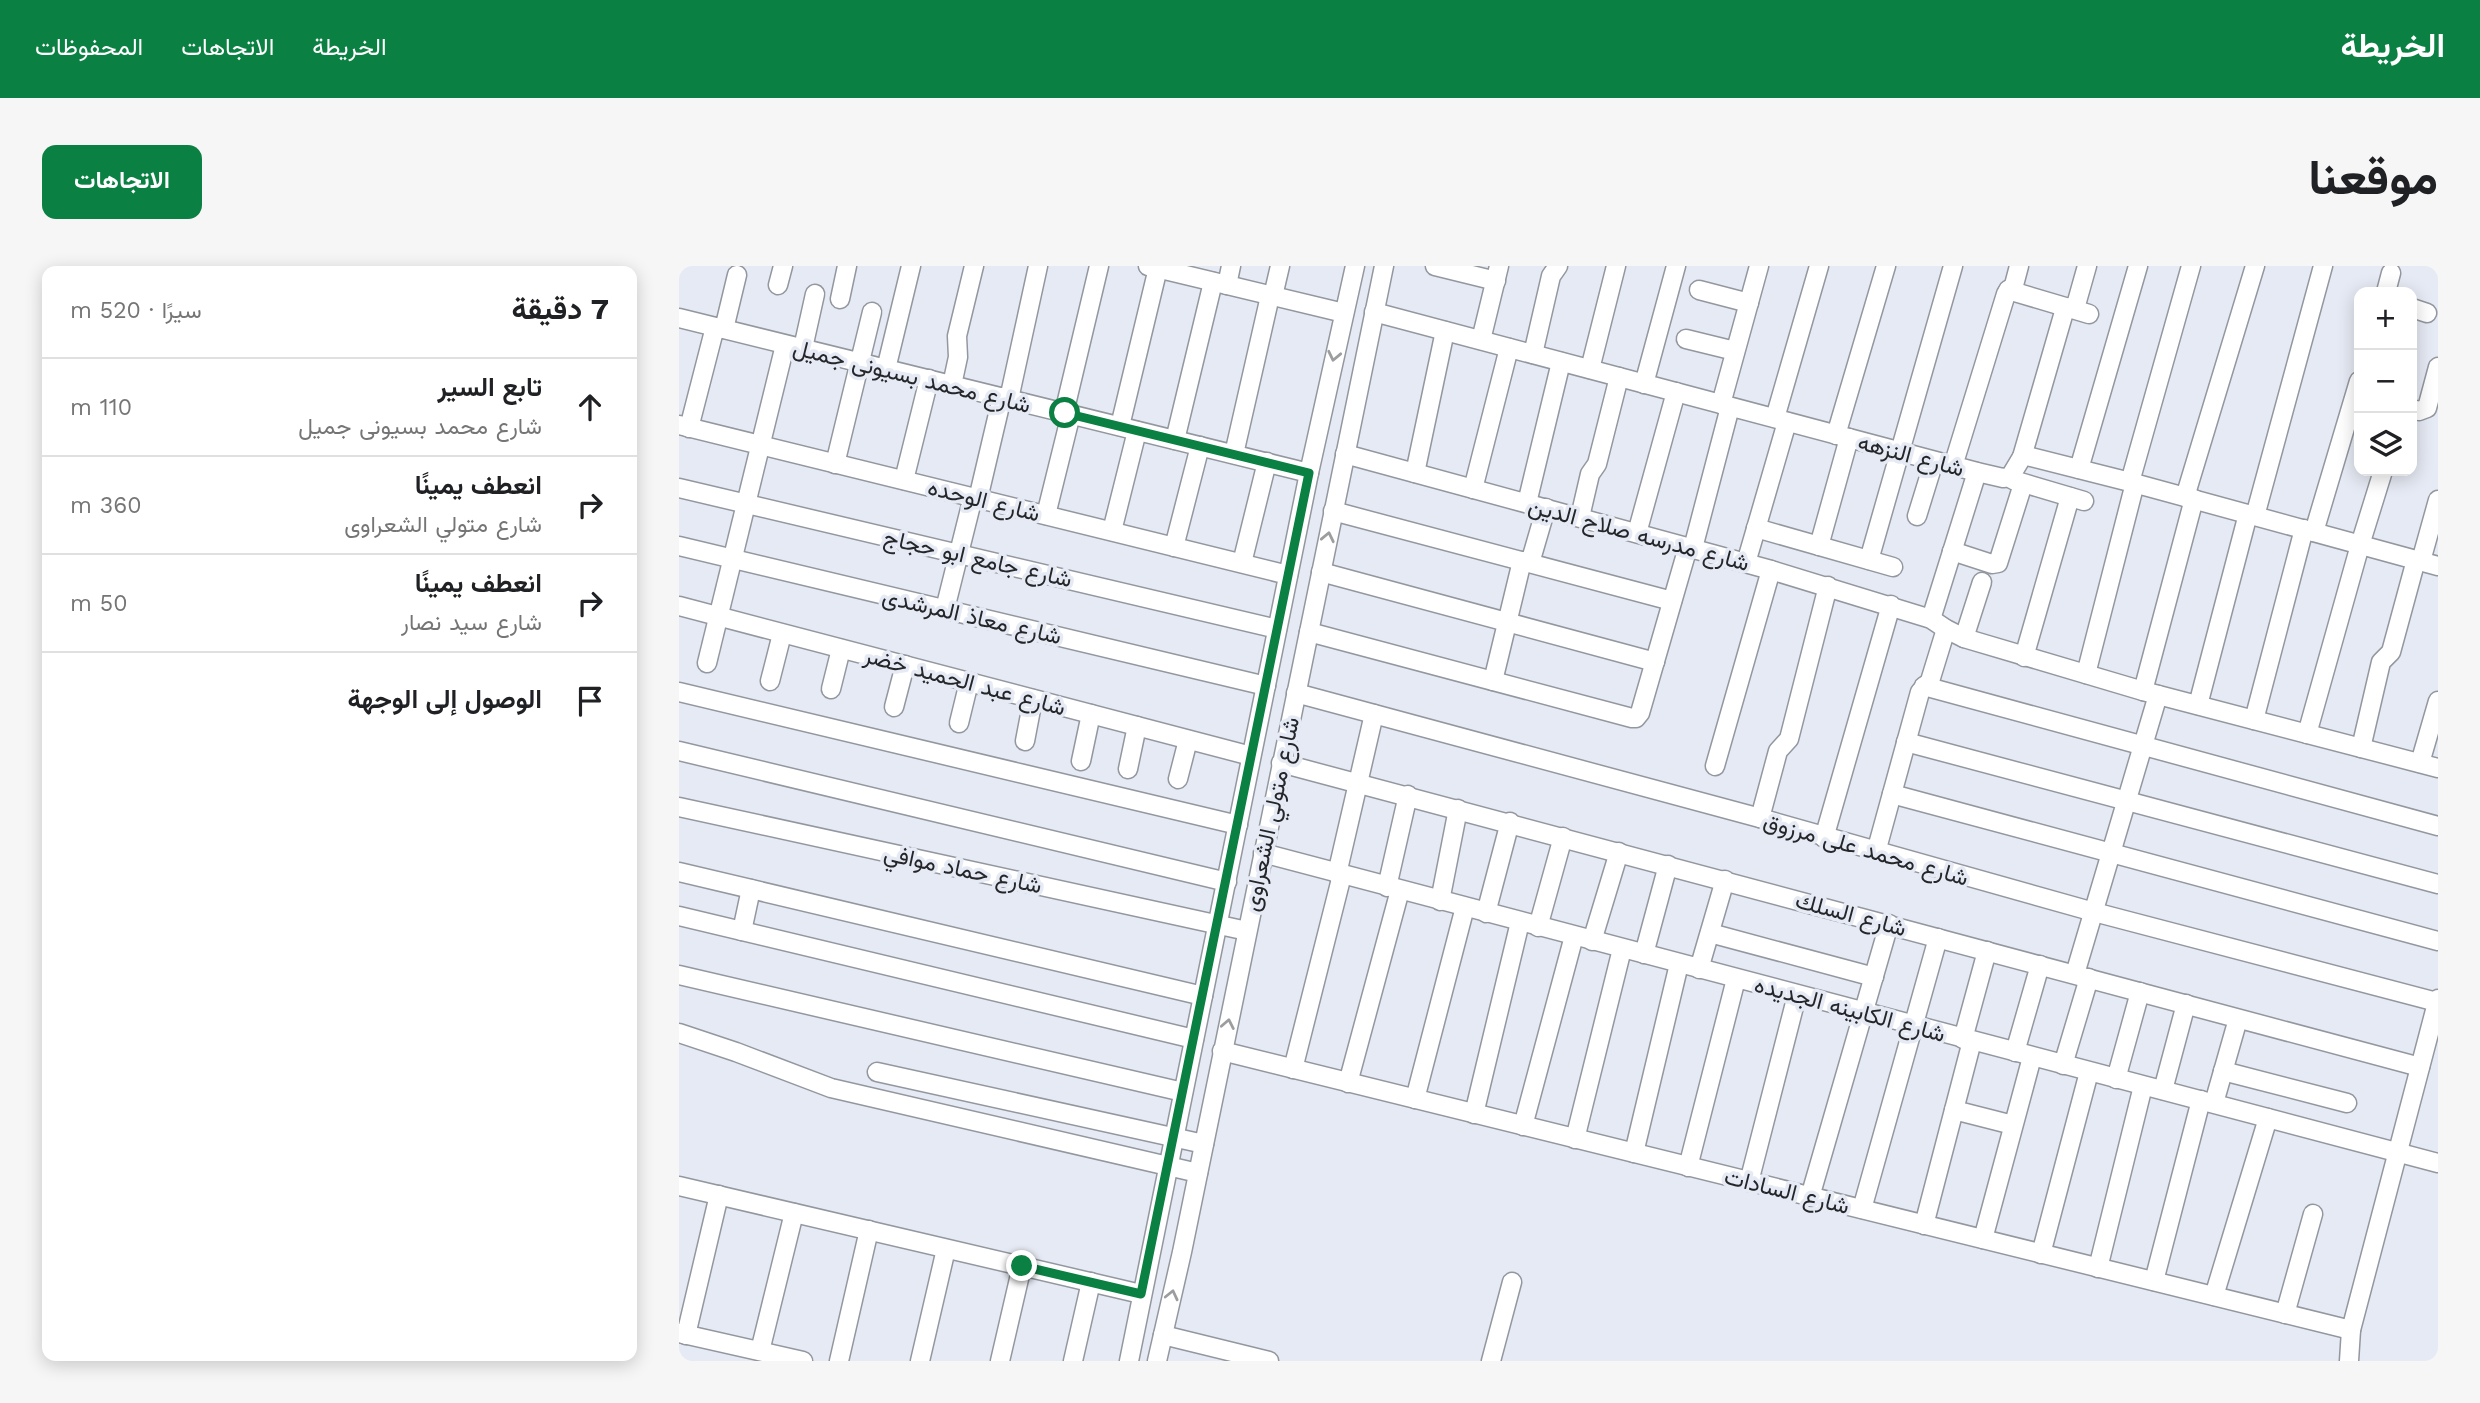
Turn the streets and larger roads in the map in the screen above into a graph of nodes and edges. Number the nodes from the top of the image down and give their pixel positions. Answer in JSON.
{"nodes":[{"id":1,"x":783,"y":266,"type":"edge"},
{"id":2,"x":847,"y":266,"type":"edge"},
{"id":3,"x":911,"y":266,"type":"edge"},
{"id":4,"x":974,"y":266,"type":"edge"},
{"id":5,"x":1038,"y":266,"type":"edge"},
{"id":6,"x":1099,"y":266,"type":"edge"},
{"id":7,"x":1231,"y":266,"type":"edge"},
{"id":8,"x":1280,"y":266,"type":"edge"},
{"id":9,"x":1355,"y":266,"type":"edge"},
{"id":10,"x":1384,"y":266,"type":"edge"},
{"id":11,"x":1435,"y":266,"type":"edge"},
{"id":12,"x":1558,"y":266,"type":"edge"},
{"id":13,"x":1616,"y":266,"type":"edge"},
{"id":14,"x":1677,"y":266,"type":"edge"},
{"id":15,"x":1759,"y":266,"type":"edge"},
{"id":16,"x":1819,"y":266,"type":"edge"},
{"id":17,"x":1886,"y":266,"type":"edge"},
{"id":18,"x":1953,"y":266,"type":"edge"},
{"id":19,"x":2019,"y":266,"type":"edge"},
{"id":20,"x":2087,"y":266,"type":"edge"},
{"id":21,"x":2138,"y":266,"type":"edge"},
{"id":22,"x":2191,"y":266,"type":"edge"},
{"id":23,"x":2255,"y":266,"type":"edge"},
{"id":24,"x":2323,"y":266,"type":"edge"},
{"id":25,"x":1161,"y":268,"type":"edge"},
{"id":26,"x":728,"y":269,"type":"edge"},
{"id":27,"x":2391,"y":273,"type":"dead end"},
{"id":28,"x":1497,"y":274,"type":"edge"},
{"id":29,"x":1220,"y":284,"type":"junction"},
{"id":30,"x":778,"y":285,"type":"dead end"},
{"id":31,"x":2387,"y":287,"type":"edge"},
{"id":32,"x":1699,"y":290,"type":"dead end"},
{"id":33,"x":2008,"y":290,"type":"junction"},
{"id":34,"x":815,"y":293,"type":"dead end"},
{"id":35,"x":1271,"y":296,"type":"junction"},
{"id":36,"x":840,"y":299,"type":"dead end"},
{"id":37,"x":1749,"y":303,"type":"junction"},
{"id":38,"x":2068,"y":308,"type":"junction"},
{"id":39,"x":872,"y":312,"type":"dead end"},
{"id":40,"x":1374,"y":312,"type":"junction"},
{"id":41,"x":1344,"y":313,"type":"junction"},
{"id":42,"x":2089,"y":314,"type":"dead end"},
{"id":43,"x":679,"y":318,"type":"edge"},
{"id":44,"x":719,"y":328,"type":"junction"},
{"id":45,"x":1445,"y":331,"type":"junction"},
{"id":46,"x":1686,"y":339,"type":"dead end"},
{"id":47,"x":1481,"y":340,"type":"junction"},
{"id":48,"x":785,"y":345,"type":"junction"},
{"id":49,"x":803,"y":348,"type":"junction"},
{"id":50,"x":1509,"y":348,"type":"junction"},
{"id":51,"x":1735,"y":351,"type":"junction"},
{"id":52,"x":1533,"y":354,"type":"junction"},
{"id":53,"x":860,"y":362,"type":"junction"},
{"id":54,"x":1561,"y":362,"type":"junction"},
{"id":55,"x":2438,"y":367,"type":"edge"},
{"id":56,"x":886,"y":369,"type":"junction"},
{"id":57,"x":1590,"y":369,"type":"junction"},
{"id":58,"x":1619,"y":377,"type":"junction"},
{"id":59,"x":929,"y":379,"type":"junction"},
{"id":60,"x":1644,"y":384,"type":"junction"},
{"id":61,"x":952,"y":385,"type":"junction"},
{"id":62,"x":1676,"y":392,"type":"junction"},
{"id":63,"x":1006,"y":398,"type":"junction"},
{"id":64,"x":2354,"y":402,"type":"edge"},
{"id":65,"x":1725,"y":405,"type":"junction"},
{"id":66,"x":2417,"y":411,"type":"edge"},
{"id":67,"x":1068,"y":414,"type":"junction"},
{"id":68,"x":1781,"y":420,"type":"junction"},
{"id":69,"x":684,"y":427,"type":"edge"},
{"id":70,"x":1129,"y":428,"type":"junction"},
{"id":71,"x":1842,"y":436,"type":"junction"},
{"id":72,"x":1175,"y":440,"type":"junction"},
{"id":73,"x":760,"y":445,"type":"junction"},
{"id":74,"x":1200,"y":446,"type":"junction"},
{"id":75,"x":1900,"y":452,"type":"junction"},
{"id":76,"x":1234,"y":454,"type":"junction"},
{"id":77,"x":1345,"y":454,"type":"junction"},
{"id":78,"x":2022,"y":457,"type":"junction"},
{"id":79,"x":1934,"y":461,"type":"junction"},
{"id":80,"x":1267,"y":462,"type":"junction"},
{"id":81,"x":835,"y":464,"type":"junction"},
{"id":82,"x":1953,"y":466,"type":"junction"},
{"id":83,"x":2079,"y":469,"type":"junction"},
{"id":84,"x":1977,"y":472,"type":"junction"},
{"id":85,"x":1309,"y":473,"type":"junction"},
{"id":86,"x":1415,"y":473,"type":"junction"},
{"id":87,"x":2381,"y":476,"type":"edge"},
{"id":88,"x":904,"y":481,"type":"junction"},
{"id":89,"x":2017,"y":481,"type":"junction"},
{"id":90,"x":2133,"y":483,"type":"junction"},
{"id":91,"x":679,"y":488,"type":"edge"},
{"id":92,"x":1473,"y":488,"type":"junction"},
{"id":93,"x":975,"y":498,"type":"junction"},
{"id":94,"x":2189,"y":498,"type":"junction"},
{"id":95,"x":2438,"y":500,"type":"edge"},
{"id":96,"x":746,"y":503,"type":"junction"},
{"id":97,"x":1527,"y":503,"type":"junction"},
{"id":98,"x":1546,"y":508,"type":"junction"},
{"id":99,"x":1333,"y":511,"type":"junction"},
{"id":100,"x":1046,"y":515,"type":"junction"},
{"id":101,"x":2251,"y":515,"type":"junction"},
{"id":102,"x":1917,"y":516,"type":"dead end"},
{"id":103,"x":1580,"y":517,"type":"junction"},
{"id":104,"x":1756,"y":528,"type":"junction"},
{"id":105,"x":1112,"y":531,"type":"junction"},
{"id":106,"x":2309,"y":531,"type":"junction"},
{"id":107,"x":1637,"y":533,"type":"junction"},
{"id":108,"x":679,"y":545,"type":"edge"},
{"id":109,"x":2360,"y":545,"type":"junction"},
{"id":110,"x":1819,"y":546,"type":"junction"},
{"id":111,"x":1174,"y":547,"type":"junction"},
{"id":112,"x":1690,"y":547,"type":"junction"},
{"id":113,"x":1952,"y":551,"type":"junction"},
{"id":114,"x":959,"y":554,"type":"junction"},
{"id":115,"x":733,"y":558,"type":"junction"},
{"id":116,"x":1869,"y":560,"type":"junction"},
{"id":117,"x":1526,"y":562,"type":"junction"},
{"id":118,"x":2425,"y":562,"type":"edge"},
{"id":119,"x":1242,"y":563,"type":"junction"},
{"id":120,"x":1746,"y":563,"type":"junction"},
{"id":121,"x":1893,"y":567,"type":"dead end"},
{"id":122,"x":1771,"y":570,"type":"junction"},
{"id":123,"x":1321,"y":572,"type":"junction"},
{"id":124,"x":1288,"y":575,"type":"junction"},
{"id":125,"x":1982,"y":582,"type":"dead end"},
{"id":126,"x":1828,"y":586,"type":"junction"},
{"id":127,"x":1672,"y":601,"type":"junction"},
{"id":128,"x":1891,"y":605,"type":"junction"},
{"id":129,"x":679,"y":606,"type":"edge"},
{"id":130,"x":945,"y":609,"type":"junction"},
{"id":131,"x":718,"y":617,"type":"junction"},
{"id":132,"x":1507,"y":622,"type":"junction"},
{"id":133,"x":1938,"y":624,"type":"junction"},
{"id":134,"x":1277,"y":629,"type":"junction"},
{"id":135,"x":1308,"y":632,"type":"junction"},
{"id":136,"x":782,"y":634,"type":"junction"},
{"id":137,"x":1964,"y":638,"type":"junction"},
{"id":138,"x":841,"y":649,"type":"junction"},
{"id":139,"x":2024,"y":657,"type":"junction"},
{"id":140,"x":1655,"y":662,"type":"junction"},
{"id":141,"x":707,"y":663,"type":"dead end"},
{"id":142,"x":905,"y":665,"type":"junction"},
{"id":143,"x":2086,"y":674,"type":"junction"},
{"id":144,"x":770,"y":681,"type":"dead end"},
{"id":145,"x":1493,"y":681,"type":"junction"},
{"id":146,"x":968,"y":682,"type":"junction"},
{"id":147,"x":1266,"y":685,"type":"junction"},
{"id":148,"x":1924,"y":686,"type":"junction"},
{"id":149,"x":831,"y":689,"type":"dead end"},
{"id":150,"x":679,"y":692,"type":"edge"},
{"id":151,"x":1296,"y":693,"type":"junction"},
{"id":152,"x":2150,"y":693,"type":"junction"},
{"id":153,"x":1033,"y":699,"type":"junction"},
{"id":154,"x":2438,"y":701,"type":"edge"},
{"id":155,"x":2198,"y":705,"type":"junction"},
{"id":156,"x":894,"y":707,"type":"dead end"},
{"id":157,"x":1091,"y":714,"type":"junction"},
{"id":158,"x":1374,"y":714,"type":"junction"},
{"id":159,"x":2254,"y":720,"type":"junction"},
{"id":160,"x":959,"y":723,"type":"dead end"},
{"id":161,"x":1137,"y":726,"type":"junction"},
{"id":162,"x":2307,"y":734,"type":"junction"},
{"id":163,"x":1188,"y":740,"type":"junction"},
{"id":164,"x":1025,"y":741,"type":"dead end"},
{"id":165,"x":1906,"y":742,"type":"junction"},
{"id":166,"x":2143,"y":746,"type":"junction"},
{"id":167,"x":2361,"y":748,"type":"junction"},
{"id":168,"x":679,"y":751,"type":"edge"},
{"id":169,"x":1251,"y":756,"type":"junction"},
{"id":170,"x":1081,"y":761,"type":"dead end"},
{"id":171,"x":1281,"y":763,"type":"junction"},
{"id":172,"x":1715,"y":766,"type":"dead end"},
{"id":173,"x":2429,"y":766,"type":"edge"},
{"id":174,"x":1128,"y":769,"type":"dead end"},
{"id":175,"x":1178,"y":779,"type":"dead end"},
{"id":176,"x":1359,"y":782,"type":"junction"},
{"id":177,"x":1892,"y":794,"type":"junction"},
{"id":178,"x":1408,"y":795,"type":"junction"},
{"id":179,"x":2127,"y":801,"type":"junction"},
{"id":180,"x":679,"y":807,"type":"edge"},
{"id":181,"x":1458,"y":809,"type":"junction"},
{"id":182,"x":1760,"y":818,"type":"junction"},
{"id":183,"x":1510,"y":822,"type":"junction"},
{"id":184,"x":1238,"y":825,"type":"junction"},
{"id":185,"x":2438,"y":826,"type":"edge"},
{"id":186,"x":1563,"y":836,"type":"junction"},
{"id":187,"x":1824,"y":838,"type":"junction"},
{"id":188,"x":1619,"y":852,"type":"junction"},
{"id":189,"x":1877,"y":852,"type":"junction"},
{"id":190,"x":1263,"y":853,"type":"junction"},
{"id":191,"x":2111,"y":853,"type":"junction"},
{"id":192,"x":1668,"y":865,"type":"junction"},
{"id":193,"x":679,"y":872,"type":"edge"},
{"id":194,"x":1339,"y":874,"type":"junction"},
{"id":195,"x":1725,"y":880,"type":"junction"},
{"id":196,"x":1227,"y":882,"type":"junction"},
{"id":197,"x":2438,"y":884,"type":"edge"},
{"id":198,"x":1393,"y":888,"type":"junction"},
{"id":199,"x":751,"y":889,"type":"junction"},
{"id":200,"x":1440,"y":901,"type":"junction"},
{"id":201,"x":1465,"y":907,"type":"junction"},
{"id":202,"x":2094,"y":912,"type":"junction"},
{"id":203,"x":1486,"y":913,"type":"junction"},
{"id":204,"x":679,"y":915,"type":"edge"},
{"id":205,"x":1529,"y":924,"type":"junction"},
{"id":206,"x":1218,"y":925,"type":"junction"},
{"id":207,"x":1889,"y":925,"type":"junction"},
{"id":208,"x":742,"y":931,"type":"junction"},
{"id":209,"x":1247,"y":932,"type":"junction"},
{"id":210,"x":1710,"y":933,"type":"junction"},
{"id":211,"x":1574,"y":936,"type":"junction"},
{"id":212,"x":1938,"y":938,"type":"junction"},
{"id":213,"x":1592,"y":941,"type":"junction"},
{"id":214,"x":2438,"y":942,"type":"edge"},
{"id":215,"x":1622,"y":949,"type":"junction"},
{"id":216,"x":1987,"y":951,"type":"junction"},
{"id":217,"x":1644,"y":954,"type":"junction"},
{"id":218,"x":1679,"y":964,"type":"junction"},
{"id":219,"x":2040,"y":965,"type":"junction"},
{"id":220,"x":1699,"y":969,"type":"junction"},
{"id":221,"x":679,"y":975,"type":"edge"},
{"id":222,"x":2082,"y":976,"type":"junction"},
{"id":223,"x":1874,"y":977,"type":"junction"},
{"id":224,"x":1735,"y":979,"type":"junction"},
{"id":225,"x":2140,"y":992,"type":"junction"},
{"id":226,"x":1797,"y":995,"type":"junction"},
{"id":227,"x":1203,"y":996,"type":"junction"},
{"id":228,"x":2438,"y":1001,"type":"edge"},
{"id":229,"x":2186,"y":1004,"type":"junction"},
{"id":230,"x":1864,"y":1012,"type":"junction"},
{"id":231,"x":2238,"y":1019,"type":"junction"},
{"id":232,"x":1912,"y":1025,"type":"junction"},
{"id":233,"x":679,"y":1033,"type":"edge"},
{"id":234,"x":1194,"y":1039,"type":"junction"},
{"id":235,"x":1968,"y":1040,"type":"junction"},
{"id":236,"x":1223,"y":1051,"type":"junction"},
{"id":237,"x":2023,"y":1055,"type":"junction"},
{"id":238,"x":2427,"y":1064,"type":"edge"},
{"id":239,"x":2063,"y":1065,"type":"junction"},
{"id":240,"x":1293,"y":1069,"type":"junction"},
{"id":241,"x":2223,"y":1071,"type":"junction"},
{"id":242,"x":877,"y":1072,"type":"dead end"},
{"id":243,"x":2089,"y":1072,"type":"junction"},
{"id":244,"x":2116,"y":1079,"type":"junction"},
{"id":245,"x":1348,"y":1083,"type":"junction"},
{"id":246,"x":2143,"y":1086,"type":"junction"},
{"id":247,"x":2163,"y":1090,"type":"junction"},
{"id":248,"x":1183,"y":1092,"type":"junction"},
{"id":249,"x":1415,"y":1099,"type":"junction"},
{"id":250,"x":2207,"y":1102,"type":"junction"},
{"id":251,"x":2347,"y":1103,"type":"dead end"},
{"id":252,"x":1954,"y":1110,"type":"junction"},
{"id":253,"x":1474,"y":1114,"type":"junction"},
{"id":254,"x":2268,"y":1118,"type":"junction"},
{"id":255,"x":2013,"y":1125,"type":"junction"},
{"id":256,"x":1523,"y":1126,"type":"junction"},
{"id":257,"x":1174,"y":1137,"type":"junction"},
{"id":258,"x":1575,"y":1139,"type":"junction"},
{"id":259,"x":1204,"y":1144,"type":"junction"},
{"id":260,"x":2397,"y":1152,"type":"junction"},
{"id":261,"x":1634,"y":1153,"type":"junction"},
{"id":262,"x":2438,"y":1163,"type":"edge"},
{"id":263,"x":1168,"y":1166,"type":"junction"},
{"id":264,"x":1688,"y":1167,"type":"junction"},
{"id":265,"x":1198,"y":1173,"type":"junction"},
{"id":266,"x":1749,"y":1182,"type":"junction"},
{"id":267,"x":679,"y":1186,"type":"edge"},
{"id":268,"x":719,"y":1195,"type":"junction"},
{"id":269,"x":1810,"y":1196,"type":"junction"},
{"id":270,"x":1862,"y":1209,"type":"junction"},
{"id":271,"x":794,"y":1213,"type":"junction"},
{"id":272,"x":2313,"y":1214,"type":"dead end"},
{"id":273,"x":1924,"y":1225,"type":"junction"},
{"id":274,"x":869,"y":1230,"type":"junction"},
{"id":275,"x":1983,"y":1239,"type":"junction"},
{"id":276,"x":1151,"y":1245,"type":"junction"},
{"id":277,"x":946,"y":1248,"type":"junction"},
{"id":278,"x":1182,"y":1252,"type":"junction"},
{"id":279,"x":2041,"y":1254,"type":"junction"},
{"id":280,"x":1022,"y":1266,"type":"junction"},
{"id":281,"x":2098,"y":1268,"type":"junction"},
{"id":282,"x":2154,"y":1281,"type":"junction"},
{"id":283,"x":1091,"y":1282,"type":"junction"},
{"id":284,"x":1512,"y":1282,"type":"dead end"},
{"id":285,"x":1141,"y":1294,"type":"junction"},
{"id":286,"x":2214,"y":1296,"type":"junction"},
{"id":287,"x":2285,"y":1314,"type":"junction"},
{"id":288,"x":2351,"y":1330,"type":"junction"},
{"id":289,"x":683,"y":1334,"type":"edge"},
{"id":290,"x":1163,"y":1335,"type":"junction"},
{"id":291,"x":760,"y":1351,"type":"junction"},
{"id":292,"x":803,"y":1361,"type":"edge"},
{"id":293,"x":839,"y":1361,"type":"edge"},
{"id":294,"x":920,"y":1361,"type":"edge"},
{"id":295,"x":1000,"y":1361,"type":"edge"},
{"id":296,"x":1073,"y":1361,"type":"edge"},
{"id":297,"x":1129,"y":1361,"type":"edge"},
{"id":298,"x":1157,"y":1361,"type":"edge"},
{"id":299,"x":1269,"y":1361,"type":"edge"},
{"id":300,"x":1491,"y":1361,"type":"edge"},
{"id":301,"x":2349,"y":1361,"type":"edge"}],
"edges":[{"from":1,"to":30,"type":"street"},
{"from":2,"to":36,"type":"street"},
{"from":3,"to":56,"type":"street"},
{"from":4,"to":61,"type":"street"},
{"from":5,"to":63,"type":"street"},
{"from":6,"to":67,"type":"street"},
{"from":7,"to":29,"type":"street"},
{"from":8,"to":35,"type":"street"},
{"from":9,"to":41,"type":"street","name":"شارع متولي الشعراوى"},
{"from":10,"to":40,"type":"street","name":"شارع متولي الشعراوى"},
{"from":11,"to":28,"type":"street"},
{"from":12,"to":52,"type":"street"},
{"from":13,"to":57,"type":"street"},
{"from":14,"to":60,"type":"street"},
{"from":15,"to":37,"type":"street"},
{"from":16,"to":68,"type":"street"},
{"from":17,"to":71,"type":"street"},
{"from":18,"to":75,"type":"street"},
{"from":19,"to":33,"type":"street"},
{"from":20,"to":38,"type":"street"},
{"from":21,"to":83,"type":"street"},
{"from":22,"to":90,"type":"street"},
{"from":23,"to":94,"type":"street"},
{"from":24,"to":101,"type":"street"},
{"from":25,"to":29,"type":"street"},
{"from":25,"to":70,"type":"street"},
{"from":26,"to":44,"type":"street"},
{"from":27,"to":31,"type":"street"},
{"from":28,"to":47,"type":"street"},
{"from":29,"to":35,"type":"street"},
{"from":29,"to":72,"type":"street"},
{"from":32,"to":37,"type":"street"},
{"from":33,"to":38,"type":"street"},
{"from":33,"to":82,"type":"street"},
{"from":34,"to":49,"type":"street"},
{"from":35,"to":41,"type":"street"},
{"from":35,"to":76,"type":"street"},
{"from":37,"to":51,"type":"street"},
{"from":38,"to":42,"type":"street"},
{"from":38,"to":78,"type":"street"},
{"from":39,"to":53,"type":"street"},
{"from":40,"to":45,"type":"street","name":"شارع النزهه"},
{"from":40,"to":77,"type":"street","name":"شارع متولي الشعراوى"},
{"from":41,"to":85,"type":"street","name":"شارع متولي الشعراوى","one_way":true},
{"from":43,"to":44,"type":"street","name":"شارع محمد بسيونى جميل"},
{"from":44,"to":48,"type":"street","name":"شارع محمد بسيونى جميل"},
{"from":44,"to":69,"type":"street"},
{"from":45,"to":47,"type":"street","name":"شارع النزهه"},
{"from":45,"to":86,"type":"street"},
{"from":46,"to":51,"type":"street"},
{"from":47,"to":50,"type":"street","name":"شارع النزهه"},
{"from":48,"to":49,"type":"street","name":"شارع محمد بسيونى جميل"},
{"from":48,"to":73,"type":"street"},
{"from":49,"to":53,"type":"street","name":"شارع محمد بسيونى جميل"},
{"from":50,"to":52,"type":"street","name":"شارع النزهه"},
{"from":50,"to":92,"type":"street"},
{"from":51,"to":65,"type":"street"},
{"from":52,"to":54,"type":"street","name":"شارع النزهه"},
{"from":53,"to":56,"type":"street","name":"شارع محمد بسيونى جميل"},
{"from":53,"to":81,"type":"street"},
{"from":54,"to":57,"type":"street","name":"شارع النزهه"},
{"from":54,"to":97,"type":"street"},
{"from":55,"to":66,"type":"street"},
{"from":56,"to":59,"type":"street","name":"شارع محمد بسيونى جميل"},
{"from":57,"to":58,"type":"street","name":"شارع النزهه"},
{"from":58,"to":60,"type":"street","name":"شارع النزهه"},
{"from":58,"to":103,"type":"street"},
{"from":59,"to":61,"type":"street","name":"شارع محمد بسيونى جميل"},
{"from":59,"to":88,"type":"street"},
{"from":60,"to":62,"type":"street","name":"شارع النزهه"},
{"from":61,"to":63,"type":"street","name":"شارع محمد بسيونى جميل"},
{"from":62,"to":65,"type":"street","name":"شارع النزهه"},
{"from":62,"to":107,"type":"street"},
{"from":63,"to":67,"type":"street","name":"شارع محمد بسيونى جميل"},
{"from":63,"to":93,"type":"street"},
{"from":64,"to":106,"type":"street"},
{"from":65,"to":68,"type":"street","name":"شارع النزهه"},
{"from":65,"to":112,"type":"street"},
{"from":67,"to":70,"type":"street","name":"شارع محمد بسيونى جميل"},
{"from":67,"to":100,"type":"street"},
{"from":68,"to":71,"type":"street","name":"شارع النزهه"},
{"from":68,"to":104,"type":"street"},
{"from":69,"to":73,"type":"street","name":"شارع الوحده"},
{"from":70,"to":72,"type":"street","name":"شارع محمد بسيونى جميل"},
{"from":70,"to":105,"type":"street"},
{"from":71,"to":75,"type":"street","name":"شارع النزهه"},
{"from":71,"to":110,"type":"street"},
{"from":72,"to":74,"type":"street","name":"شارع محمد بسيونى جميل"},
{"from":73,"to":81,"type":"street","name":"شارع الوحده"},
{"from":73,"to":96,"type":"street"},
{"from":74,"to":76,"type":"street","name":"شارع محمد بسيونى جميل"},
{"from":74,"to":111,"type":"street"},
{"from":75,"to":79,"type":"street","name":"شارع النزهه"},
{"from":75,"to":116,"type":"street"},
{"from":76,"to":80,"type":"street","name":"شارع محمد بسيونى جميل"},
{"from":77,"to":86,"type":"street","name":"شارع مدرسه صلاح الدين"},
{"from":77,"to":99,"type":"street","name":"شارع متولي الشعراوى"},
{"from":78,"to":83,"type":"street"},
{"from":78,"to":89,"type":"street"},
{"from":79,"to":82,"type":"street","name":"شارع النزهه"},
{"from":79,"to":102,"type":"street"},
{"from":80,"to":85,"type":"street","name":"شارع محمد بسيونى جميل"},
{"from":80,"to":119,"type":"street"},
{"from":81,"to":88,"type":"street","name":"شارع الوحده"},
{"from":82,"to":84,"type":"street","name":"شارع النزهه"},
{"from":83,"to":90,"type":"street"},
{"from":84,"to":89,"type":"street","name":"شارع النزهه"},
{"from":84,"to":113,"type":"street"},
{"from":85,"to":124,"type":"street","name":"شارع متولي الشعراوى"},
{"from":86,"to":92,"type":"street","name":"شارع مدرسه صلاح الدين"},
{"from":87,"to":109,"type":"street"},
{"from":88,"to":93,"type":"street","name":"شارع الوحده"},
{"from":89,"to":113,"type":"street"},
{"from":89,"to":139,"type":"street","name":"شارع النزهه"},
{"from":90,"to":94,"type":"street"},
{"from":90,"to":143,"type":"street"},
{"from":91,"to":96,"type":"street","name":"شارع جامع ابو حجاج"},
{"from":92,"to":97,"type":"street","name":"شارع مدرسه صلاح الدين"},
{"from":93,"to":100,"type":"street","name":"شارع الوحده"},
{"from":93,"to":114,"type":"street"},
{"from":94,"to":101,"type":"street"},
{"from":94,"to":152,"type":"street"},
{"from":95,"to":118,"type":"street"},
{"from":96,"to":114,"type":"street","name":"شارع جامع ابو حجاج"},
{"from":96,"to":115,"type":"street"},
{"from":97,"to":98,"type":"street","name":"شارع مدرسه صلاح الدين"},
{"from":98,"to":103,"type":"street","name":"شارع مدرسه صلاح الدين"},
{"from":98,"to":117,"type":"street"},
{"from":99,"to":117,"type":"street"},
{"from":123,"to":99,"type":"street","name":"شارع متولي الشعراوى","one_way":true},
{"from":100,"to":105,"type":"street","name":"شارع الوحده"},
{"from":101,"to":106,"type":"street"},
{"from":101,"to":155,"type":"street"},
{"from":103,"to":107,"type":"street","name":"شارع مدرسه صلاح الدين"},
{"from":104,"to":110,"type":"street"},
{"from":104,"to":120,"type":"street"},
{"from":105,"to":111,"type":"street","name":"شارع الوحده"},
{"from":106,"to":109,"type":"street"},
{"from":106,"to":159,"type":"street"},
{"from":107,"to":112,"type":"street","name":"شارع مدرسه صلاح الدين"},
{"from":108,"to":115,"type":"street","name":"شارع معاذ المرشدى"},
{"from":109,"to":118,"type":"street"},
{"from":109,"to":162,"type":"street"},
{"from":110,"to":116,"type":"street"},
{"from":111,"to":119,"type":"street","name":"شارع الوحده"},
{"from":112,"to":120,"type":"street","name":"شارع مدرسه صلاح الدين"},
{"from":112,"to":127,"type":"street"},
{"from":113,"to":133,"type":"street"},
{"from":114,"to":130,"type":"street"},
{"from":114,"to":134,"type":"street","name":"شارع جامع ابو حجاج"},
{"from":115,"to":130,"type":"street","name":"شارع معاذ المرشدى"},
{"from":115,"to":131,"type":"street"},
{"from":116,"to":121,"type":"street"},
{"from":117,"to":127,"type":"street"},
{"from":117,"to":132,"type":"street"},
{"from":118,"to":167,"type":"street"},
{"from":119,"to":124,"type":"street","name":"شارع الوحده"},
{"from":120,"to":122,"type":"street","name":"شارع مدرسه صلاح الدين"},
{"from":122,"to":126,"type":"street","name":"شارع مدرسه صلاح الدين"},
{"from":122,"to":172,"type":"street"},
{"from":123,"to":132,"type":"street"},
{"from":123,"to":135,"type":"street","name":"شارع متولي الشعراوى"},
{"from":124,"to":134,"type":"street","name":"شارع متولي الشعراوى"},
{"from":125,"to":137,"type":"street"},
{"from":126,"to":128,"type":"street","name":"شارع مدرسه صلاح الدين"},
{"from":126,"to":182,"type":"street"},
{"from":127,"to":140,"type":"street"},
{"from":128,"to":133,"type":"street","name":"شارع مدرسه صلاح الدين"},
{"from":128,"to":187,"type":"street"},
{"from":129,"to":131,"type":"street","name":"شارع عبد الحميد خضر"},
{"from":130,"to":147,"type":"street","name":"شارع معاذ المرشدى"},
{"from":131,"to":136,"type":"street","name":"شارع عبد الحميد خضر"},
{"from":131,"to":141,"type":"street"},
{"from":132,"to":140,"type":"street"},
{"from":132,"to":145,"type":"street"},
{"from":133,"to":137,"type":"street","name":"شارع مدرسه صلاح الدين"},
{"from":133,"to":148,"type":"street"},
{"from":134,"to":147,"type":"street","name":"شارع متولي الشعراوى"},
{"from":135,"to":145,"type":"street"},
{"from":135,"to":151,"type":"street","name":"شارع متولي الشعراوى"},
{"from":136,"to":138,"type":"street","name":"شارع عبد الحميد خضر"},
{"from":136,"to":144,"type":"street"},
{"from":137,"to":139,"type":"street","name":"شارع مدرسه صلاح الدين"},
{"from":138,"to":142,"type":"street","name":"شارع عبد الحميد خضر"},
{"from":138,"to":149,"type":"street"},
{"from":139,"to":143,"type":"street","name":"شارع مدرسه صلاح الدين"},
{"from":140,"to":145,"type":"street"},
{"from":142,"to":146,"type":"street","name":"شارع عبد الحميد خضر"},
{"from":142,"to":156,"type":"street"},
{"from":143,"to":152,"type":"street","name":"شارع مدرسه صلاح الدين"},
{"from":146,"to":153,"type":"street","name":"شارع عبد الحميد خضر"},
{"from":146,"to":160,"type":"street"},
{"from":147,"to":169,"type":"street","name":"شارع متولي الشعراوى"},
{"from":148,"to":165,"type":"street"},
{"from":148,"to":166,"type":"street"},
{"from":150,"to":184,"type":"street"},
{"from":151,"to":158,"type":"street","name":"شارع محمد على مرزوق"},
{"from":151,"to":171,"type":"street","name":"شارع متولي الشعراوى"},
{"from":152,"to":155,"type":"street","name":"شارع مدرسه صلاح الدين"},
{"from":152,"to":166,"type":"street"},
{"from":153,"to":157,"type":"street","name":"شارع عبد الحميد خضر"},
{"from":153,"to":164,"type":"street"},
{"from":154,"to":173,"type":"street"},
{"from":155,"to":159,"type":"street","name":"شارع مدرسه صلاح الدين"},
{"from":157,"to":161,"type":"street","name":"شارع عبد الحميد خضر"},
{"from":157,"to":170,"type":"street"},
{"from":158,"to":176,"type":"street"},
{"from":158,"to":182,"type":"street","name":"شارع محمد على مرزوق"},
{"from":159,"to":162,"type":"street","name":"شارع مدرسه صلاح الدين"},
{"from":161,"to":163,"type":"street","name":"شارع عبد الحميد خضر"},
{"from":161,"to":174,"type":"street"},
{"from":162,"to":167,"type":"street","name":"شارع مدرسه صلاح الدين"},
{"from":163,"to":169,"type":"street","name":"شارع عبد الحميد خضر"},
{"from":163,"to":175,"type":"street"},
{"from":165,"to":177,"type":"street"},
{"from":165,"to":179,"type":"street"},
{"from":166,"to":179,"type":"street"},
{"from":166,"to":185,"type":"street"},
{"from":167,"to":173,"type":"street","name":"شارع مدرسه صلاح الدين"},
{"from":168,"to":196,"type":"street"},
{"from":169,"to":184,"type":"street","name":"شارع متولي الشعراوى"},
{"from":171,"to":176,"type":"street","name":"شارع السلك"},
{"from":171,"to":190,"type":"street","name":"شارع متولي الشعراوى"},
{"from":176,"to":178,"type":"street","name":"شارع السلك"},
{"from":176,"to":194,"type":"street"},
{"from":177,"to":189,"type":"street"},
{"from":177,"to":191,"type":"street"},
{"from":178,"to":181,"type":"street","name":"شارع السلك"},
{"from":178,"to":198,"type":"street"},
{"from":179,"to":191,"type":"street"},
{"from":179,"to":197,"type":"street"},
{"from":180,"to":206,"type":"street","name":"شارع حماد موافي"},
{"from":181,"to":183,"type":"street","name":"شارع السلك"},
{"from":181,"to":200,"type":"street"},
{"from":182,"to":187,"type":"street","name":"شارع محمد على مرزوق"},
{"from":183,"to":186,"type":"street","name":"شارع السلك"},
{"from":183,"to":203,"type":"street"},
{"from":184,"to":196,"type":"street","name":"شارع متولي الشعراوى"},
{"from":186,"to":188,"type":"street","name":"شارع السلك"},
{"from":186,"to":205,"type":"street"},
{"from":187,"to":189,"type":"street","name":"شارع محمد على مرزوق"},
{"from":188,"to":192,"type":"street","name":"شارع السلك"},
{"from":188,"to":213,"type":"street"},
{"from":189,"to":202,"type":"street","name":"شارع محمد على مرزوق"},
{"from":190,"to":194,"type":"street","name":"شارع الكابينه الجديده"},
{"from":190,"to":209,"type":"street","name":"شارع متولي الشعراوى"},
{"from":191,"to":202,"type":"street"},
{"from":191,"to":214,"type":"street"},
{"from":192,"to":195,"type":"street","name":"شارع السلك"},
{"from":192,"to":217,"type":"street"},
{"from":193,"to":199,"type":"street"},
{"from":194,"to":198,"type":"street","name":"شارع الكابينه الجديده"},
{"from":194,"to":240,"type":"street"},
{"from":195,"to":207,"type":"street","name":"شارع السلك"},
{"from":195,"to":210,"type":"street"},
{"from":196,"to":206,"type":"street","name":"شارع متولي الشعراوى"},
{"from":198,"to":200,"type":"street","name":"شارع الكابينه الجديده"},
{"from":198,"to":245,"type":"street"},
{"from":199,"to":208,"type":"street"},
{"from":199,"to":227,"type":"street"},
{"from":200,"to":201,"type":"street","name":"شارع الكابينه الجديده"},
{"from":201,"to":203,"type":"street","name":"شارع الكابينه الجديده"},
{"from":201,"to":249,"type":"street"},
{"from":202,"to":222,"type":"street"},
{"from":202,"to":228,"type":"street","name":"شارع محمد على مرزوق"},
{"from":203,"to":205,"type":"street","name":"شارع الكابينه الجديده"},
{"from":204,"to":208,"type":"street"},
{"from":205,"to":211,"type":"street","name":"شارع الكابينه الجديده"},
{"from":205,"to":253,"type":"street"},
{"from":206,"to":209,"type":"street","name":"شارع حماد موافي"},
{"from":206,"to":227,"type":"street","name":"شارع متولي الشعراوى"},
{"from":207,"to":212,"type":"street","name":"شارع السلك"},
{"from":207,"to":223,"type":"street"},
{"from":208,"to":234,"type":"street"},
{"from":236,"to":209,"type":"street","name":"شارع متولي الشعراوى","one_way":true},
{"from":210,"to":220,"type":"street"},
{"from":210,"to":223,"type":"street"},
{"from":211,"to":213,"type":"street","name":"شارع الكابينه الجديده"},
{"from":211,"to":256,"type":"street"},
{"from":212,"to":216,"type":"street","name":"شارع السلك"},
{"from":212,"to":232,"type":"street"},
{"from":213,"to":215,"type":"street","name":"شارع الكابينه الجديده"},
{"from":215,"to":217,"type":"street","name":"شارع الكابينه الجديده"},
{"from":215,"to":258,"type":"street"},
{"from":216,"to":219,"type":"street","name":"شارع السلك"},
{"from":216,"to":235,"type":"street"},
{"from":217,"to":218,"type":"street","name":"شارع الكابينه الجديده"},
{"from":218,"to":220,"type":"street","name":"شارع الكابينه الجديده"},
{"from":218,"to":261,"type":"street"},
{"from":219,"to":222,"type":"street","name":"شارع السلك"},
{"from":219,"to":237,"type":"street"},
{"from":220,"to":224,"type":"street","name":"شارع الكابينه الجديده"},
{"from":221,"to":248,"type":"street"},
{"from":222,"to":225,"type":"street","name":"شارع السلك"},
{"from":222,"to":239,"type":"street"},
{"from":223,"to":230,"type":"street"},
{"from":224,"to":226,"type":"street","name":"شارع الكابينه الجديده"},
{"from":224,"to":264,"type":"street"},
{"from":225,"to":229,"type":"street","name":"شارع السلك"},
{"from":225,"to":244,"type":"street"},
{"from":226,"to":230,"type":"street","name":"شارع الكابينه الجديده"},
{"from":226,"to":266,"type":"street"},
{"from":227,"to":234,"type":"street","name":"شارع متولي الشعراوى"},
{"from":228,"to":238,"type":"street"},
{"from":229,"to":231,"type":"street","name":"شارع السلك"},
{"from":229,"to":247,"type":"street"},
{"from":230,"to":232,"type":"street","name":"شارع الكابينه الجديده"},
{"from":230,"to":269,"type":"street"},
{"from":231,"to":238,"type":"street","name":"شارع السلك"},
{"from":231,"to":241,"type":"street"},
{"from":232,"to":235,"type":"street","name":"شارع الكابينه الجديده"},
{"from":232,"to":270,"type":"street"},
{"from":233,"to":263,"type":"street"},
{"from":234,"to":248,"type":"street","name":"شارع متولي الشعراوى"},
{"from":235,"to":237,"type":"street","name":"شارع الكابينه الجديده"},
{"from":235,"to":252,"type":"street"},
{"from":236,"to":240,"type":"street","name":"شارع السادات"},
{"from":236,"to":259,"type":"street","name":"شارع متولي الشعراوى"},
{"from":237,"to":239,"type":"street","name":"شارع الكابينه الجديده"},
{"from":237,"to":255,"type":"street"},
{"from":238,"to":260,"type":"street"},
{"from":239,"to":243,"type":"street","name":"شارع الكابينه الجديده"},
{"from":240,"to":245,"type":"street","name":"شارع السادات"},
{"from":241,"to":250,"type":"street"},
{"from":241,"to":251,"type":"street"},
{"from":242,"to":257,"type":"street"},
{"from":243,"to":244,"type":"street","name":"شارع الكابينه الجديده"},
{"from":243,"to":279,"type":"street"},
{"from":244,"to":246,"type":"street","name":"شارع الكابينه الجديده"},
{"from":245,"to":249,"type":"street","name":"شارع السادات"},
{"from":246,"to":247,"type":"street","name":"شارع الكابينه الجديده"},
{"from":246,"to":281,"type":"street"},
{"from":247,"to":250,"type":"street","name":"شارع الكابينه الجديده"},
{"from":248,"to":257,"type":"street","name":"شارع متولي الشعراوى"},
{"from":249,"to":253,"type":"street","name":"شارع السادات"},
{"from":250,"to":254,"type":"street","name":"شارع الكابينه الجديده"},
{"from":250,"to":282,"type":"street"},
{"from":252,"to":255,"type":"street"},
{"from":252,"to":273,"type":"street"},
{"from":253,"to":256,"type":"street","name":"شارع السادات"},
{"from":254,"to":260,"type":"street","name":"شارع الكابينه الجديده"},
{"from":254,"to":286,"type":"street"},
{"from":255,"to":275,"type":"street"},
{"from":256,"to":258,"type":"street","name":"شارع السادات"},
{"from":257,"to":259,"type":"street"},
{"from":257,"to":263,"type":"street","name":"شارع متولي الشعراوى"},
{"from":258,"to":261,"type":"street","name":"شارع السادات"},
{"from":259,"to":265,"type":"street","name":"شارع متولي الشعراوى"},
{"from":260,"to":262,"type":"street","name":"شارع الكابينه الجديده"},
{"from":260,"to":288,"type":"street"},
{"from":261,"to":264,"type":"street","name":"شارع السادات"},
{"from":263,"to":265,"type":"street"},
{"from":263,"to":276,"type":"street","name":"شارع متولي الشعراوى"},
{"from":264,"to":266,"type":"street","name":"شارع السادات"},
{"from":265,"to":278,"type":"street","name":"شارع متولي الشعراوى"},
{"from":266,"to":269,"type":"street","name":"شارع السادات"},
{"from":267,"to":268,"type":"street"},
{"from":268,"to":271,"type":"street"},
{"from":268,"to":289,"type":"street"},
{"from":269,"to":270,"type":"street","name":"شارع السادات"},
{"from":270,"to":273,"type":"street","name":"شارع السادات"},
{"from":271,"to":274,"type":"street"},
{"from":271,"to":291,"type":"street"},
{"from":272,"to":287,"type":"street"},
{"from":273,"to":275,"type":"street","name":"شارع السادات"},
{"from":274,"to":277,"type":"street"},
{"from":274,"to":293,"type":"street"},
{"from":275,"to":279,"type":"street","name":"شارع السادات"},
{"from":276,"to":278,"type":"street"},
{"from":276,"to":285,"type":"street","name":"شارع متولي الشعراوى"},
{"from":277,"to":280,"type":"street"},
{"from":277,"to":294,"type":"street"},
{"from":290,"to":278,"type":"street","name":"شارع متولي الشعراوى","one_way":true},
{"from":279,"to":281,"type":"street","name":"شارع السادات"},
{"from":280,"to":283,"type":"street"},
{"from":280,"to":295,"type":"street"},
{"from":281,"to":282,"type":"street","name":"شارع السادات"},
{"from":282,"to":286,"type":"street","name":"شارع السادات"},
{"from":283,"to":285,"type":"street"},
{"from":283,"to":296,"type":"street"},
{"from":284,"to":300,"type":"street"},
{"from":285,"to":297,"type":"street","name":"شارع متولي الشعراوى"},
{"from":286,"to":287,"type":"street","name":"شارع السادات"},
{"from":287,"to":288,"type":"street","name":"شارع السادات"},
{"from":288,"to":301,"type":"street"},
{"from":289,"to":291,"type":"street"},
{"from":290,"to":298,"type":"street","name":"شارع متولي الشعراوى"},
{"from":290,"to":299,"type":"street"},
{"from":291,"to":292,"type":"street"}]}
